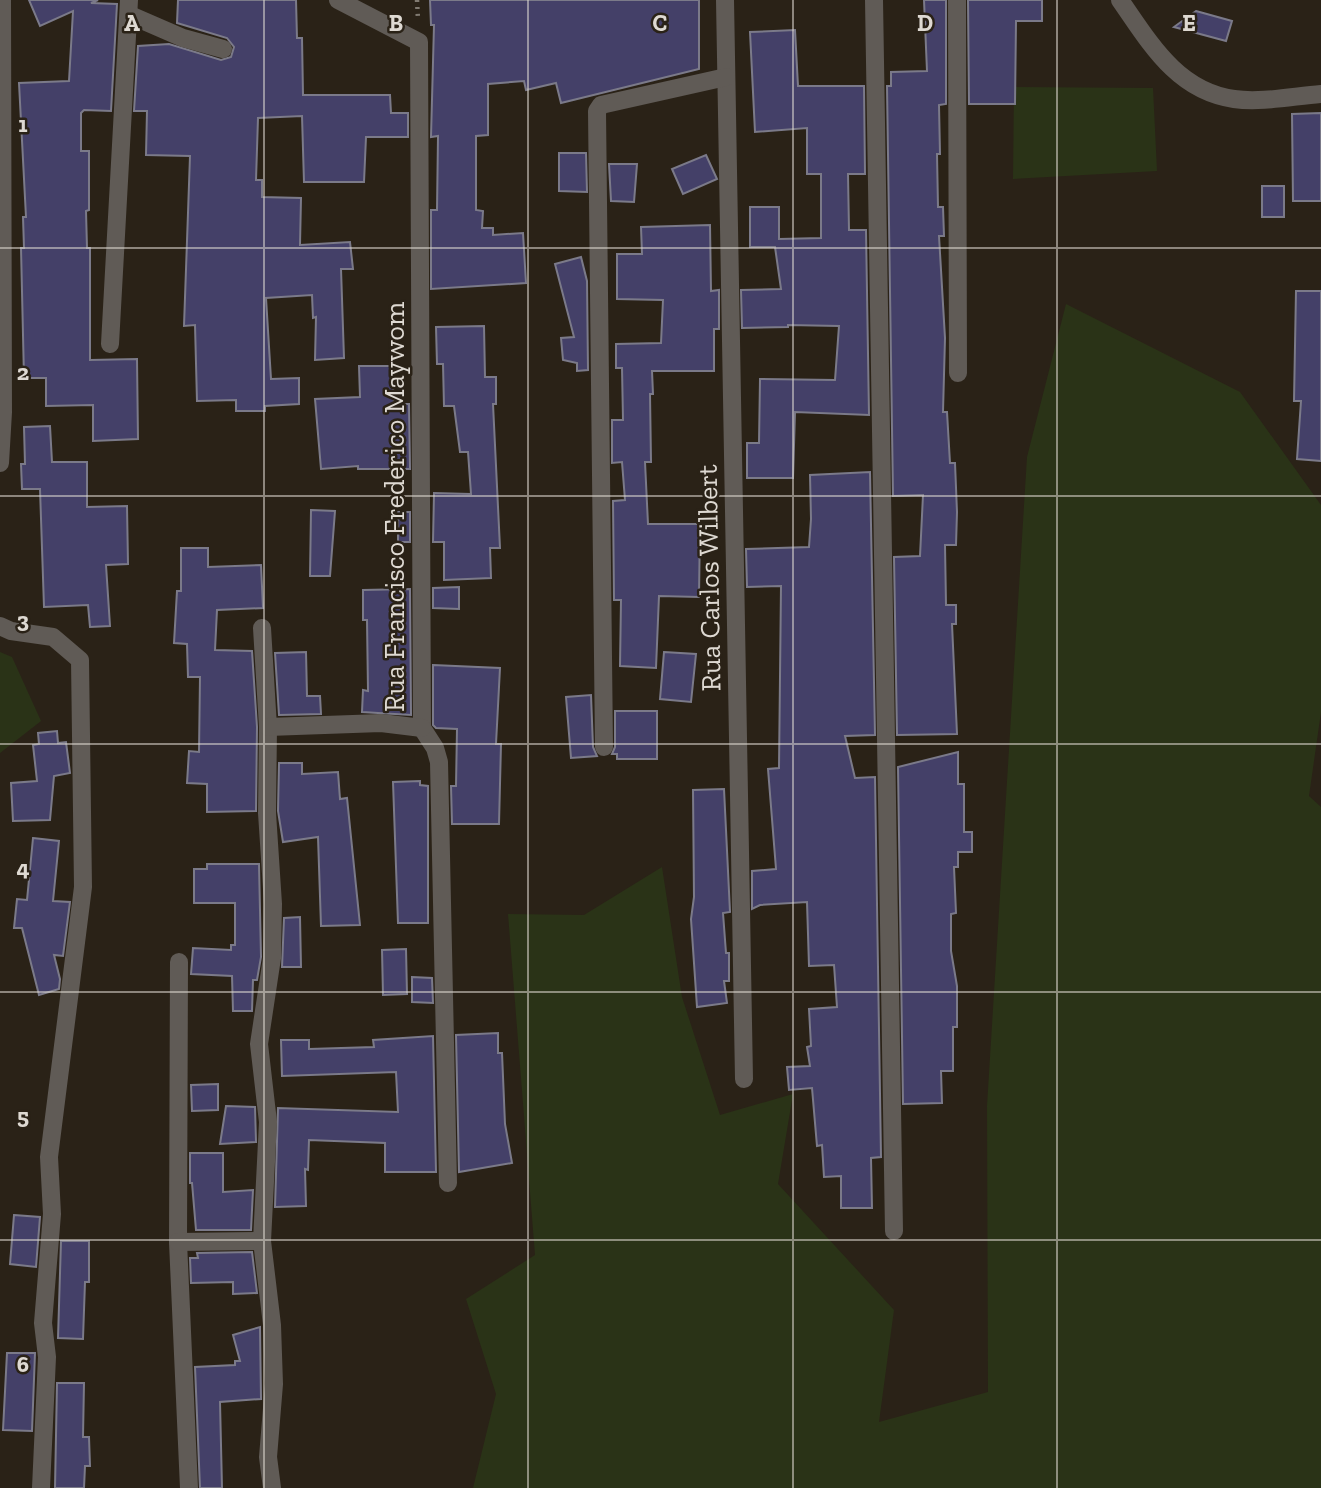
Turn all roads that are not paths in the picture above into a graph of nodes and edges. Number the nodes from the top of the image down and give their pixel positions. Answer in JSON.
{"nodes":[{"id":1,"x":2,"y":0,"type":"edge"},
{"id":2,"x":338,"y":0,"type":"edge"},
{"id":3,"x":725,"y":0,"type":"edge"},
{"id":4,"x":874,"y":0,"type":"edge"},
{"id":5,"x":957,"y":0,"type":"edge"},
{"id":6,"x":1120,"y":0,"type":"edge"},
{"id":7,"x":130,"y":8,"type":"edge"},
{"id":8,"x":223,"y":49,"type":"dead end"},
{"id":9,"x":726,"y":76,"type":"junction"},
{"id":10,"x":1321,"y":94,"type":"edge"},
{"id":11,"x":110,"y":344,"type":"dead end"},
{"id":12,"x":958,"y":373,"type":"dead end"},
{"id":13,"x":0,"y":463,"type":"edge"},
{"id":14,"x":0,"y":626,"type":"edge"},
{"id":15,"x":262,"y":628,"type":"dead end"},
{"id":16,"x":268,"y":727,"type":"junction"},
{"id":17,"x":422,"y":728,"type":"junction"},
{"id":18,"x":604,"y":747,"type":"dead end"},
{"id":19,"x":179,"y":962,"type":"dead end"},
{"id":20,"x":744,"y":1079,"type":"dead end"},
{"id":21,"x":448,"y":1183,"type":"dead end"},
{"id":22,"x":894,"y":1231,"type":"dead end"},
{"id":23,"x":262,"y":1241,"type":"junction"},
{"id":24,"x":178,"y":1242,"type":"junction"},
{"id":25,"x":41,"y":1488,"type":"edge"},
{"id":26,"x":189,"y":1488,"type":"edge"},
{"id":27,"x":272,"y":1488,"type":"edge"}],
"edges":[{"from":1,"to":13,"type":"street"},
{"from":2,"to":17,"type":"street","name":"Rua Francisco Frederico Maywom"},
{"from":3,"to":9,"type":"street","name":"Rua Carlos Wilbert"},
{"from":4,"to":22,"type":"street"},
{"from":5,"to":12,"type":"street"},
{"from":6,"to":10,"type":"street"},
{"from":7,"to":8,"type":"street"},
{"from":7,"to":11,"type":"street"},
{"from":9,"to":18,"type":"street"},
{"from":9,"to":20,"type":"street","name":"Rua Carlos Wilbert"},
{"from":14,"to":25,"type":"street"},
{"from":15,"to":16,"type":"street"},
{"from":16,"to":17,"type":"street"},
{"from":16,"to":23,"type":"street"},
{"from":17,"to":21,"type":"street","name":"Rua Francisco Frederico Maywom"},
{"from":19,"to":24,"type":"street"},
{"from":23,"to":24,"type":"street"},
{"from":23,"to":27,"type":"street"},
{"from":24,"to":26,"type":"street"}]}
